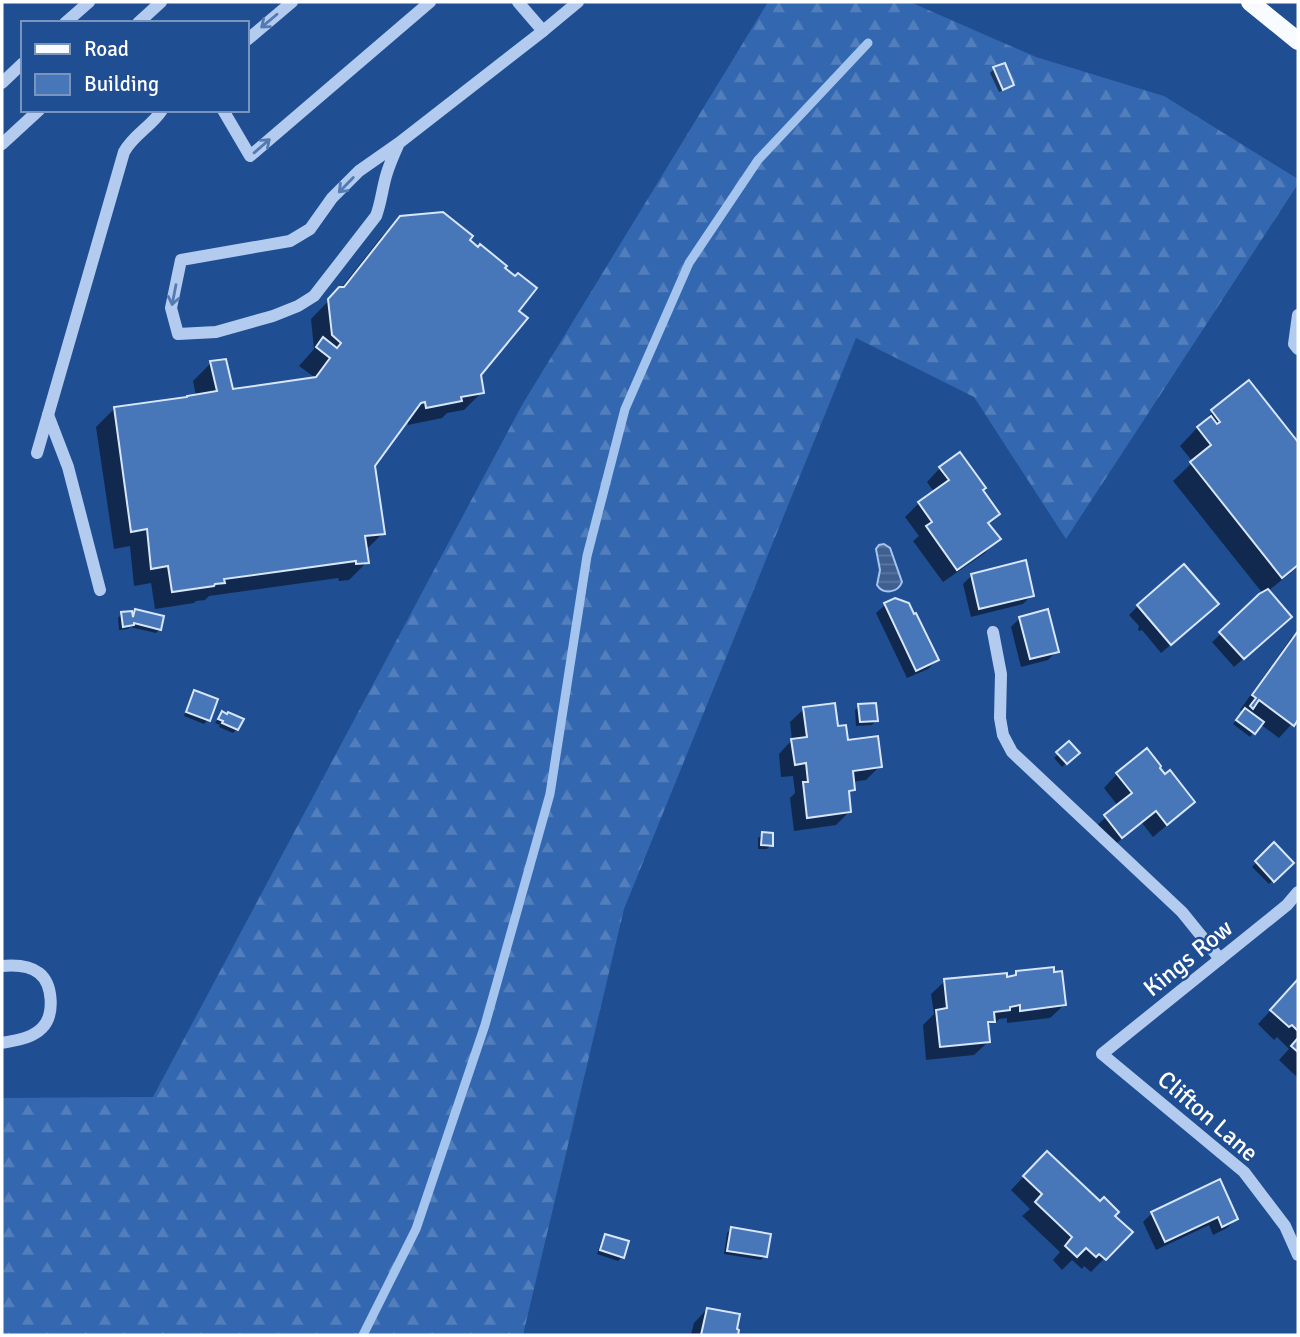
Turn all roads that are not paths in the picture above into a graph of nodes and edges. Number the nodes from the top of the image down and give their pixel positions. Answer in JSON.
{"nodes":[{"id":1,"x":89,"y":2,"type":"edge"},
{"id":2,"x":161,"y":2,"type":"edge"},
{"id":3,"x":292,"y":2,"type":"edge"},
{"id":4,"x":430,"y":2,"type":"edge"},
{"id":5,"x":517,"y":2,"type":"edge"},
{"id":6,"x":578,"y":2,"type":"edge"},
{"id":7,"x":1250,"y":2,"type":"edge"},
{"id":8,"x":67,"y":21,"type":"edge"},
{"id":9,"x":140,"y":21,"type":"edge"},
{"id":10,"x":543,"y":31,"type":"junction"},
{"id":11,"x":248,"y":39,"type":"edge"},
{"id":12,"x":1298,"y":41,"type":"edge"},
{"id":13,"x":21,"y":65,"type":"edge"},
{"id":14,"x":2,"y":83,"type":"edge"},
{"id":15,"x":37,"y":112,"type":"edge"},
{"id":16,"x":224,"y":112,"type":"edge"},
{"id":17,"x":161,"y":113,"type":"edge"},
{"id":18,"x":399,"y":142,"type":"junction"},
{"id":19,"x":2,"y":144,"type":"edge"},
{"id":20,"x":1298,"y":315,"type":"edge"},
{"id":21,"x":1298,"y":349,"type":"edge"},
{"id":22,"x":48,"y":415,"type":"junction"},
{"id":23,"x":37,"y":453,"type":"dead end"},
{"id":24,"x":100,"y":590,"type":"dead end"},
{"id":25,"x":993,"y":632,"type":"dead end"},
{"id":26,"x":1298,"y":892,"type":"edge"},
{"id":27,"x":1220,"y":959,"type":"junction"},
{"id":28,"x":2,"y":966,"type":"edge"},
{"id":29,"x":2,"y":1043,"type":"edge"},
{"id":30,"x":1102,"y":1054,"type":"joint"},
{"id":31,"x":1298,"y":1255,"type":"edge"}],
"edges":[{"from":1,"to":8,"type":"street"},
{"from":2,"to":9,"type":"street"},
{"from":3,"to":11,"type":"street","one_way":true},
{"from":16,"to":4,"type":"street","one_way":true},
{"from":5,"to":10,"type":"street"},
{"from":6,"to":10,"type":"street"},
{"from":7,"to":12,"type":"main road"},
{"from":10,"to":18,"type":"street"},
{"from":13,"to":14,"type":"street"},
{"from":15,"to":19,"type":"street"},
{"from":17,"to":22,"type":"street"},
{"from":18,"to":18,"type":"street","one_way":true},
{"from":20,"to":21,"type":"street"},
{"from":22,"to":23,"type":"street"},
{"from":22,"to":24,"type":"street"},
{"from":25,"to":27,"type":"street"},
{"from":26,"to":27,"type":"street","name":"Kings Row"},
{"from":27,"to":30,"type":"street","name":"Kings Row"},
{"from":28,"to":29,"type":"street"},
{"from":30,"to":31,"type":"street","name":"Clifton Lane"}]}
